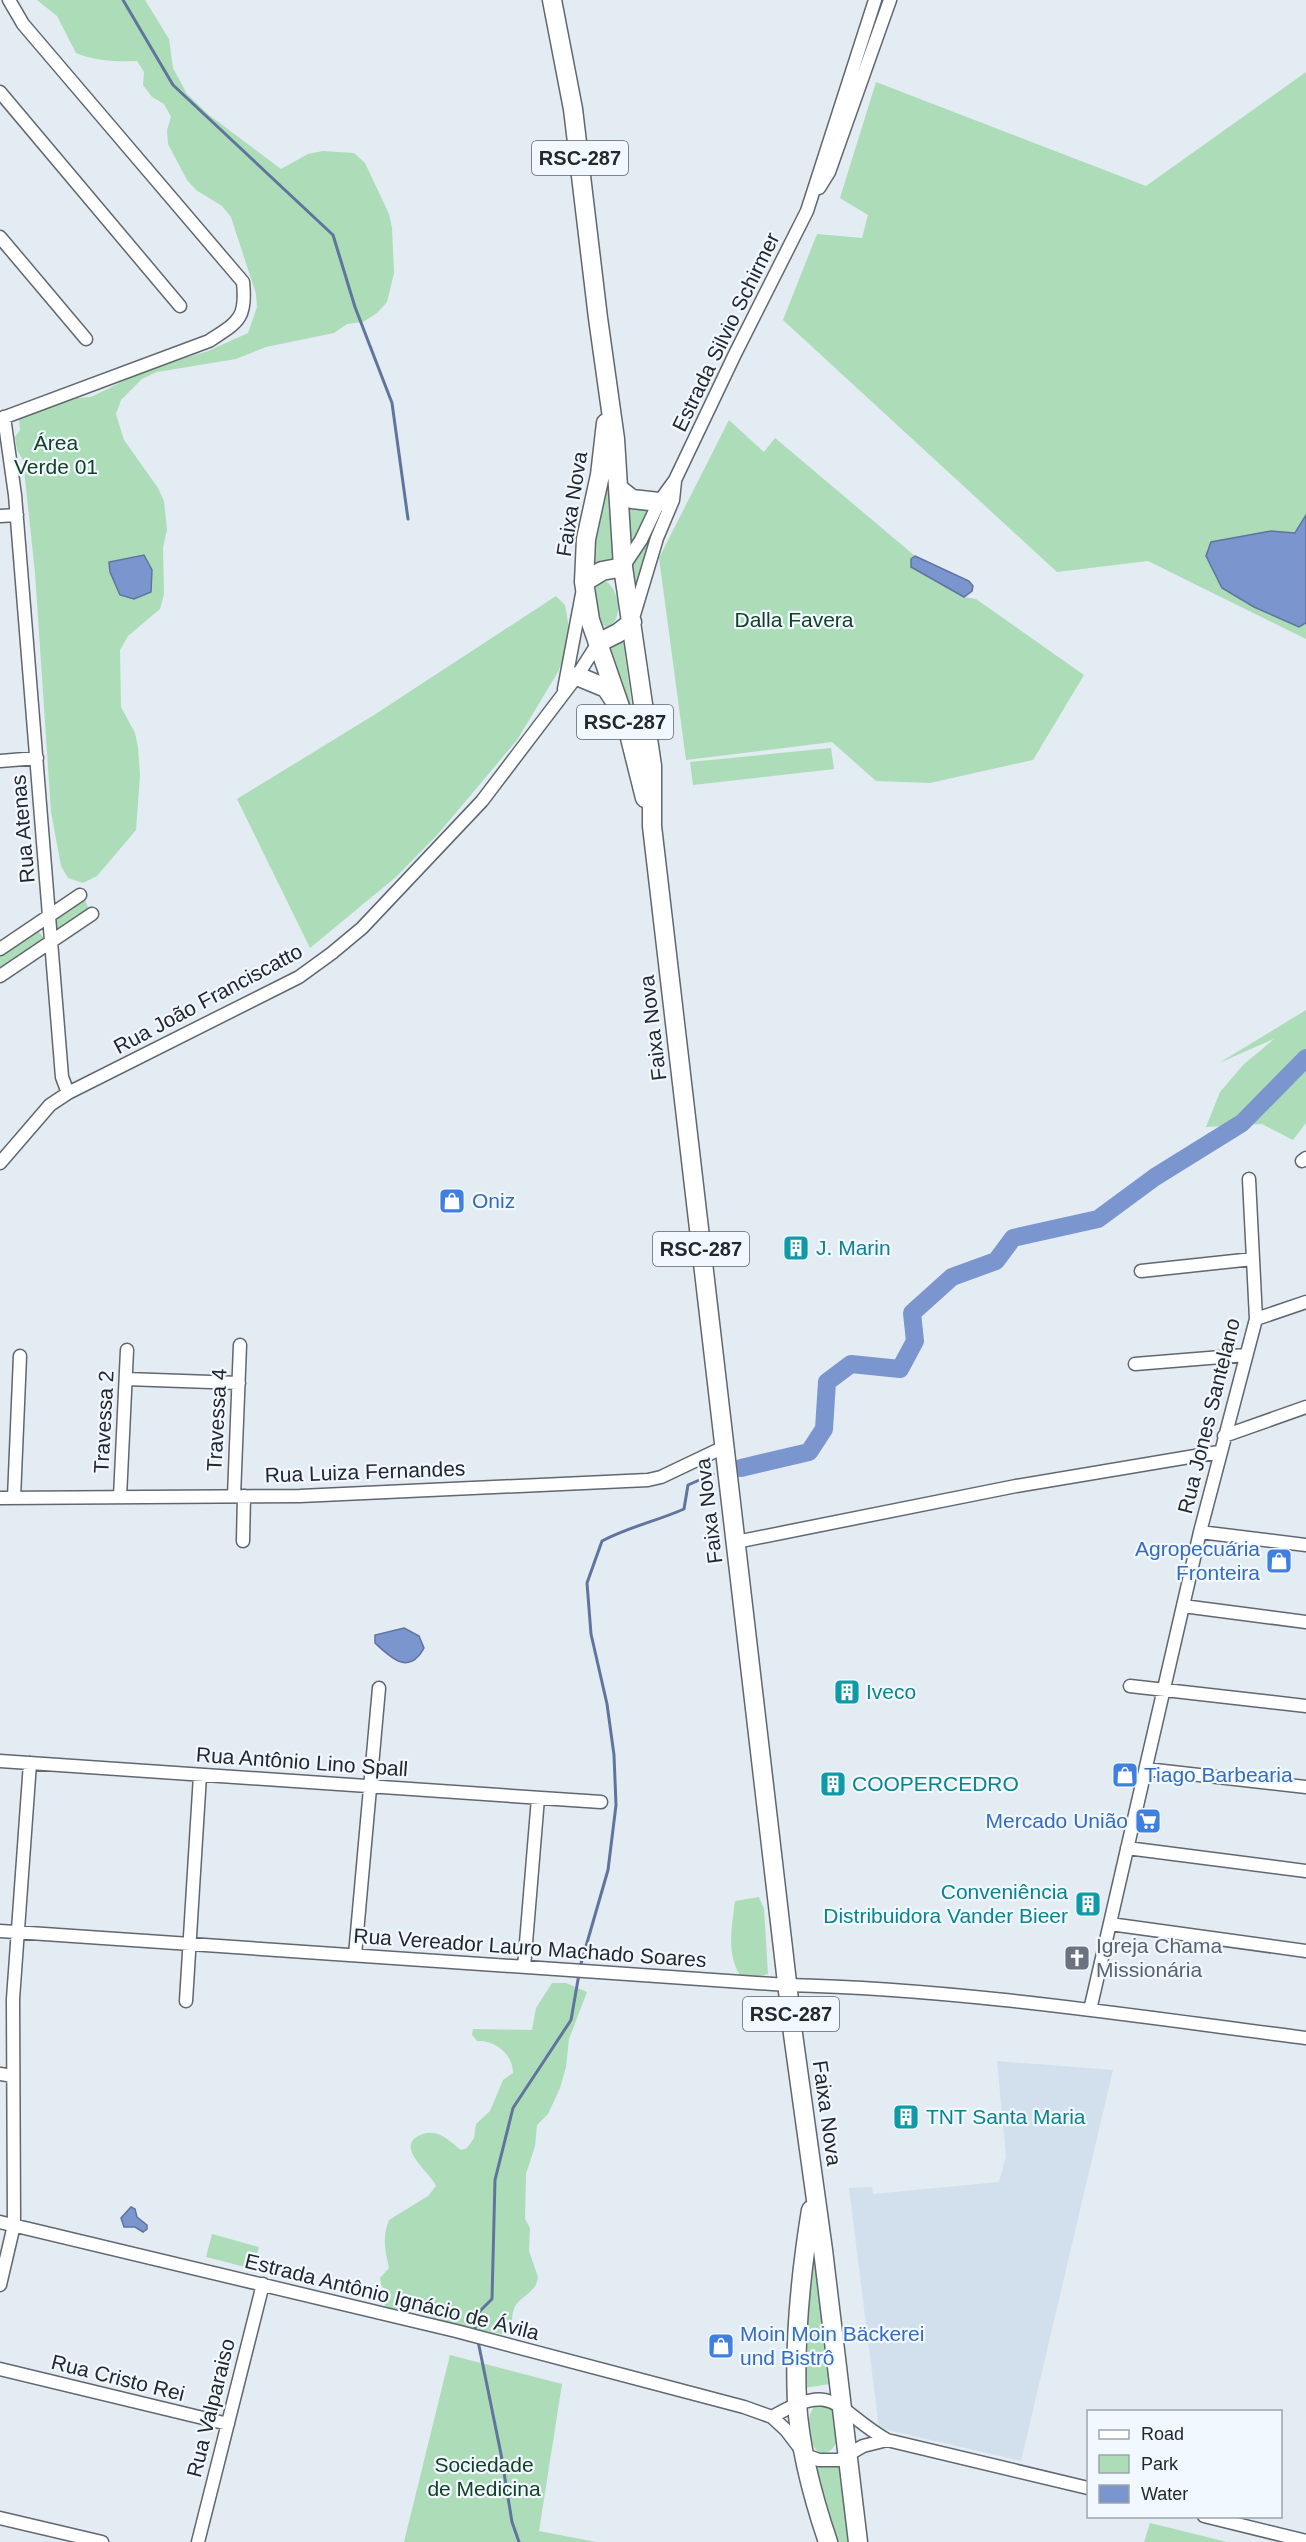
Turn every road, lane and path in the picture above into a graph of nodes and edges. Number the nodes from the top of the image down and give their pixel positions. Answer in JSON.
{"nodes":[{"id":1,"x":9,"y":0,"type":"edge"},
{"id":2,"x":552,"y":0,"type":"edge"},
{"id":3,"x":874,"y":0,"type":"edge"},
{"id":4,"x":890,"y":0,"type":"edge"},
{"id":5,"x":0,"y":92,"type":"edge"},
{"id":6,"x":811,"y":202,"type":"junction"},
{"id":7,"x":0,"y":237,"type":"edge"},
{"id":8,"x":180,"y":306,"type":"dead end"},
{"id":9,"x":86,"y":339,"type":"dead end"},
{"id":10,"x":608,"y":394,"type":"junction"},
{"id":11,"x":2,"y":418,"type":"edge"},
{"id":12,"x":675,"y":480,"type":"junction"},
{"id":13,"x":618,"y":488,"type":"junction"},
{"id":14,"x":660,"y":502,"type":"junction"},
{"id":15,"x":17,"y":515,"type":"junction"},
{"id":16,"x":0,"y":516,"type":"edge"},
{"id":17,"x":623,"y":567,"type":"junction"},
{"id":18,"x":584,"y":582,"type":"junction"},
{"id":19,"x":632,"y":622,"type":"junction"},
{"id":20,"x":598,"y":642,"type":"junction"},
{"id":21,"x":577,"y":675,"type":"junction"},
{"id":22,"x":564,"y":690,"type":"junction"},
{"id":23,"x":619,"y":706,"type":"junction"},
{"id":24,"x":37,"y":758,"type":"junction"},
{"id":25,"x":0,"y":761,"type":"edge"},
{"id":26,"x":652,"y":826,"type":"junction"},
{"id":27,"x":80,"y":895,"type":"dead end"},
{"id":28,"x":92,"y":914,"type":"dead end"},
{"id":29,"x":49,"y":916,"type":"junction"},
{"id":30,"x":51,"y":942,"type":"junction"},
{"id":31,"x":0,"y":949,"type":"edge"},
{"id":32,"x":0,"y":976,"type":"edge"},
{"id":33,"x":68,"y":1093,"type":"junction"},
{"id":34,"x":0,"y":1163,"type":"edge"},
{"id":35,"x":1248,"y":1179,"type":"dead end"},
{"id":36,"x":1253,"y":1259,"type":"junction"},
{"id":37,"x":1141,"y":1271,"type":"dead end"},
{"id":38,"x":1306,"y":1302,"type":"edge"},
{"id":39,"x":1256,"y":1319,"type":"junction"},
{"id":40,"x":240,"y":1345,"type":"dead end"},
{"id":41,"x":127,"y":1350,"type":"dead end"},
{"id":42,"x":20,"y":1356,"type":"dead end"},
{"id":43,"x":1246,"y":1356,"type":"junction"},
{"id":44,"x":1135,"y":1364,"type":"dead end"},
{"id":45,"x":126,"y":1379,"type":"junction"},
{"id":46,"x":239,"y":1383,"type":"junction"},
{"id":47,"x":1306,"y":1407,"type":"edge"},
{"id":48,"x":1224,"y":1436,"type":"junction"},
{"id":49,"x":724,"y":1448,"type":"junction"},
{"id":50,"x":1219,"y":1452,"type":"junction"},
{"id":51,"x":239,"y":1496,"type":"junction"},
{"id":52,"x":120,"y":1497,"type":"junction"},
{"id":53,"x":0,"y":1498,"type":"edge"},
{"id":54,"x":14,"y":1498,"type":"junction"},
{"id":55,"x":1200,"y":1532,"type":"junction"},
{"id":56,"x":243,"y":1541,"type":"dead end"},
{"id":57,"x":736,"y":1542,"type":"junction"},
{"id":58,"x":1306,"y":1545,"type":"edge"},
{"id":59,"x":1183,"y":1606,"type":"junction"},
{"id":60,"x":1306,"y":1622,"type":"edge"},
{"id":61,"x":1130,"y":1686,"type":"dead end"},
{"id":62,"x":379,"y":1688,"type":"dead end"},
{"id":63,"x":1164,"y":1690,"type":"junction"},
{"id":64,"x":1306,"y":1706,"type":"edge"},
{"id":65,"x":0,"y":1761,"type":"edge"},
{"id":66,"x":30,"y":1763,"type":"junction"},
{"id":67,"x":1146,"y":1769,"type":"junction"},
{"id":68,"x":200,"y":1775,"type":"junction"},
{"id":69,"x":370,"y":1786,"type":"junction"},
{"id":70,"x":1306,"y":1787,"type":"edge"},
{"id":71,"x":538,"y":1798,"type":"junction"},
{"id":72,"x":601,"y":1802,"type":"dead end"},
{"id":73,"x":1127,"y":1848,"type":"junction"},
{"id":74,"x":1306,"y":1871,"type":"edge"},
{"id":75,"x":1110,"y":1924,"type":"junction"},
{"id":76,"x":0,"y":1931,"type":"edge"},
{"id":77,"x":18,"y":1932,"type":"junction"},
{"id":78,"x":190,"y":1944,"type":"junction"},
{"id":79,"x":1306,"y":1951,"type":"edge"},
{"id":80,"x":355,"y":1955,"type":"junction"},
{"id":81,"x":524,"y":1967,"type":"junction"},
{"id":82,"x":787,"y":1985,"type":"junction"},
{"id":83,"x":186,"y":2001,"type":"dead end"},
{"id":84,"x":1090,"y":2010,"type":"junction"},
{"id":85,"x":1306,"y":2038,"type":"edge"},
{"id":86,"x":0,"y":2074,"type":"edge"},
{"id":87,"x":13,"y":2076,"type":"junction"},
{"id":88,"x":814,"y":2190,"type":"junction"},
{"id":89,"x":0,"y":2222,"type":"edge"},
{"id":90,"x":15,"y":2225,"type":"junction"},
{"id":91,"x":263,"y":2284,"type":"junction"},
{"id":92,"x":0,"y":2285,"type":"edge"},
{"id":93,"x":0,"y":2369,"type":"edge"},
{"id":94,"x":798,"y":2403,"type":"junction"},
{"id":95,"x":842,"y":2406,"type":"junction"},
{"id":96,"x":772,"y":2417,"type":"junction"},
{"id":97,"x":228,"y":2424,"type":"junction"},
{"id":98,"x":887,"y":2440,"type":"junction"},
{"id":99,"x":805,"y":2456,"type":"junction"},
{"id":100,"x":848,"y":2456,"type":"junction"},
{"id":101,"x":1087,"y":2488,"type":"edge"},
{"id":102,"x":0,"y":2518,"type":"edge"},
{"id":103,"x":1208,"y":2518,"type":"edge"},
{"id":104,"x":1306,"y":2541,"type":"edge"},
{"id":105,"x":102,"y":2542,"type":"edge"},
{"id":106,"x":198,"y":2542,"type":"edge"},
{"id":107,"x":828,"y":2542,"type":"edge"},
{"id":108,"x":858,"y":2542,"type":"edge"}],
"edges":[{"from":1,"to":11,"type":"street"},
{"from":2,"to":10,"type":"highway","name":"Faixa Nova","number":"RSC-287"},
{"from":3,"to":6,"type":"street","name":"Estrada Silvio Schirmer"},
{"from":4,"to":6,"type":"street","name":"Estrada Silvio Schirmer"},
{"from":5,"to":8,"type":"street"},
{"from":6,"to":12,"type":"street","name":"Estrada Silvio Schirmer"},
{"from":7,"to":9,"type":"street"},
{"from":10,"to":13,"type":"highway","name":"Faixa Nova","number":"RSC-287"},
{"from":10,"to":18,"type":"highway","name":"Faixa Nova","number":"RSC-287"},
{"from":11,"to":15,"type":"street","name":"Rua Atenas"},
{"from":12,"to":14,"type":"street","name":"Estrada Silvio Schirmer"},
{"from":12,"to":19,"type":"street","name":"Estrada Silvio Schirmer"},
{"from":13,"to":14,"type":"highway"},
{"from":13,"to":17,"type":"highway","name":"Faixa Nova","number":"RSC-287"},
{"from":14,"to":17,"type":"street","name":"Estrada Silvio Schirmer"},
{"from":15,"to":16,"type":"street"},
{"from":15,"to":24,"type":"street","name":"Rua Atenas"},
{"from":17,"to":18,"type":"highway"},
{"from":17,"to":19,"type":"highway","name":"Faixa Nova","number":"RSC-287"},
{"from":18,"to":20,"type":"highway","name":"Faixa Nova","number":"RSC-287"},
{"from":18,"to":22,"type":"street","name":"Rua João Franciscatto"},
{"from":19,"to":20,"type":"highway"},
{"from":19,"to":26,"type":"highway","name":"Faixa Nova","number":"RSC-287"},
{"from":20,"to":21,"type":"street","name":"Rua João Franciscatto"},
{"from":20,"to":23,"type":"highway","name":"Faixa Nova","number":"RSC-287"},
{"from":21,"to":22,"type":"street","name":"Rua João Franciscatto"},
{"from":21,"to":23,"type":"highway"},
{"from":22,"to":33,"type":"street","name":"Rua João Franciscatto"},
{"from":23,"to":26,"type":"highway","name":"Faixa Nova","number":"RSC-287"},
{"from":24,"to":25,"type":"street"},
{"from":24,"to":29,"type":"street","name":"Rua Atenas"},
{"from":26,"to":49,"type":"highway","name":"Faixa Nova","number":"RSC-287"},
{"from":27,"to":29,"type":"street"},
{"from":28,"to":30,"type":"street"},
{"from":29,"to":30,"type":"street","name":"Rua Atenas"},
{"from":29,"to":31,"type":"street"},
{"from":30,"to":32,"type":"street"},
{"from":30,"to":33,"type":"street","name":"Rua Atenas"},
{"from":33,"to":34,"type":"street","name":"Rua João Franciscatto"},
{"from":35,"to":36,"type":"street","name":"Rua Jones Santelano"},
{"from":36,"to":37,"type":"street"},
{"from":36,"to":39,"type":"street","name":"Rua Jones Santelano"},
{"from":38,"to":39,"type":"street"},
{"from":39,"to":43,"type":"street","name":"Rua Jones Santelano"},
{"from":40,"to":46,"type":"street","name":"Travessa 4"},
{"from":41,"to":45,"type":"street","name":"Travessa 2"},
{"from":42,"to":54,"type":"street"},
{"from":43,"to":44,"type":"street"},
{"from":43,"to":48,"type":"street","name":"Rua Jones Santelano"},
{"from":45,"to":46,"type":"street"},
{"from":45,"to":52,"type":"street","name":"Travessa 2"},
{"from":46,"to":51,"type":"street","name":"Travessa 4"},
{"from":47,"to":48,"type":"street"},
{"from":48,"to":50,"type":"street","name":"Rua Jones Santelano"},
{"from":49,"to":51,"type":"street","name":"Rua Luiza Fernandes"},
{"from":49,"to":57,"type":"highway","name":"Faixa Nova","number":"RSC-287"},
{"from":50,"to":55,"type":"street","name":"Rua Jones Santelano"},
{"from":50,"to":57,"type":"street"},
{"from":51,"to":52,"type":"street","name":"Rua Luiza Fernandes"},
{"from":51,"to":56,"type":"street","name":"Travessa 4"},
{"from":52,"to":54,"type":"street","name":"Rua Luiza Fernandes"},
{"from":53,"to":54,"type":"street","name":"Rua Luiza Fernandes"},
{"from":55,"to":58,"type":"street"},
{"from":55,"to":59,"type":"street","name":"Rua Jones Santelano"},
{"from":57,"to":82,"type":"highway","name":"Faixa Nova","number":"RSC-287"},
{"from":59,"to":60,"type":"street"},
{"from":59,"to":63,"type":"street","name":"Rua Jones Santelano"},
{"from":61,"to":63,"type":"street"},
{"from":62,"to":69,"type":"street"},
{"from":63,"to":64,"type":"street"},
{"from":63,"to":67,"type":"street","name":"Rua Jones Santelano"},
{"from":65,"to":66,"type":"street","name":"Rua Antônio Lino Spall"},
{"from":66,"to":68,"type":"street","name":"Rua Antônio Lino Spall"},
{"from":66,"to":77,"type":"street"},
{"from":67,"to":70,"type":"street"},
{"from":67,"to":73,"type":"street","name":"Rua Jones Santelano"},
{"from":68,"to":69,"type":"street","name":"Rua Antônio Lino Spall"},
{"from":68,"to":78,"type":"street"},
{"from":69,"to":71,"type":"street","name":"Rua Antônio Lino Spall"},
{"from":69,"to":80,"type":"street"},
{"from":71,"to":72,"type":"street","name":"Rua Antônio Lino Spall"},
{"from":71,"to":81,"type":"street"},
{"from":73,"to":74,"type":"street"},
{"from":73,"to":75,"type":"street","name":"Rua Jones Santelano"},
{"from":75,"to":79,"type":"street"},
{"from":75,"to":84,"type":"street","name":"Rua Jones Santelano"},
{"from":76,"to":77,"type":"street","name":"Rua Vereador Lauro Machado Soares"},
{"from":77,"to":78,"type":"street","name":"Rua Vereador Lauro Machado Soares"},
{"from":77,"to":87,"type":"street"},
{"from":78,"to":80,"type":"street","name":"Rua Vereador Lauro Machado Soares"},
{"from":78,"to":83,"type":"street"},
{"from":80,"to":81,"type":"street","name":"Rua Vereador Lauro Machado Soares"},
{"from":81,"to":82,"type":"street","name":"Rua Vereador Lauro Machado Soares"},
{"from":82,"to":84,"type":"street","name":"Rua Vereador Lauro Machado Soares"},
{"from":82,"to":88,"type":"highway","name":"Faixa Nova","number":"RSC-287"},
{"from":84,"to":85,"type":"street","name":"Rua Vereador Lauro Machado Soares"},
{"from":86,"to":87,"type":"street"},
{"from":87,"to":90,"type":"street"},
{"from":88,"to":94,"type":"highway","name":"Faixa Nova","number":"RSC-287"},
{"from":88,"to":95,"type":"highway","name":"Faixa Nova","number":"RSC-287"},
{"from":89,"to":90,"type":"street","name":"Estrada Antônio Ignácio de Ávila"},
{"from":90,"to":91,"type":"street","name":"Estrada Antônio Ignácio de Ávila"},
{"from":90,"to":92,"type":"street"},
{"from":91,"to":96,"type":"street","name":"Estrada Antônio Ignácio de Ávila"},
{"from":91,"to":97,"type":"street","name":"Rua Valparaiso"},
{"from":93,"to":97,"type":"street","name":"Rua Cristo Rei"},
{"from":94,"to":95,"type":"street"},
{"from":94,"to":96,"type":"street"},
{"from":94,"to":99,"type":"highway","name":"Faixa Nova","number":"RSC-287"},
{"from":95,"to":98,"type":"street"},
{"from":95,"to":100,"type":"highway","name":"Faixa Nova","number":"RSC-287"},
{"from":96,"to":99,"type":"street","name":"Estrada Antônio Ignácio de Ávila"},
{"from":97,"to":106,"type":"street","name":"Rua Valparaiso"},
{"from":98,"to":100,"type":"street"},
{"from":98,"to":101,"type":"street"},
{"from":99,"to":100,"type":"street"},
{"from":99,"to":107,"type":"highway","name":"Faixa Nova","number":"RSC-287"},
{"from":100,"to":108,"type":"highway","name":"Faixa Nova","number":"RSC-287"},
{"from":102,"to":105,"type":"street"},
{"from":103,"to":104,"type":"street"}]}
